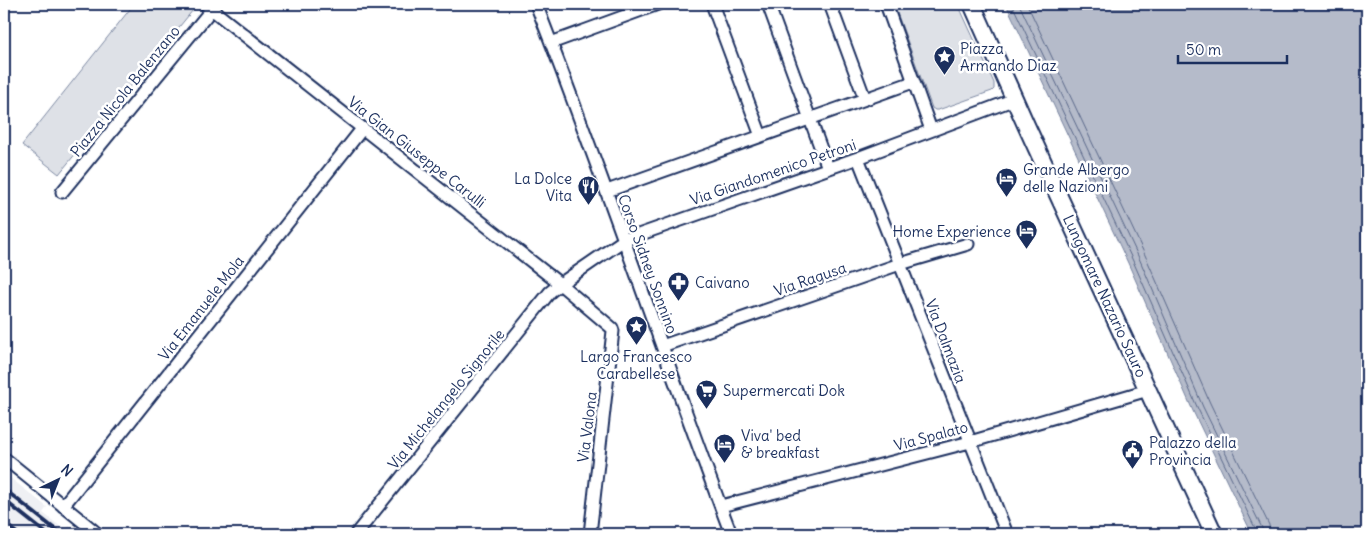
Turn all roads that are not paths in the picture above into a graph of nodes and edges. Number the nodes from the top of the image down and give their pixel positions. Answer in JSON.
{"nodes":[{"id":1,"x":536,"y":4,"type":"edge"},
{"id":2,"x":658,"y":4,"type":"edge"},
{"id":3,"x":712,"y":4,"type":"edge"},
{"id":4,"x":768,"y":4,"type":"edge"},
{"id":5,"x":830,"y":4,"type":"edge"},
{"id":6,"x":886,"y":4,"type":"edge"},
{"id":7,"x":972,"y":4,"type":"edge"},
{"id":8,"x":211,"y":5,"type":"edge"},
{"id":9,"x":551,"y":43,"type":"junction"},
{"id":10,"x":913,"y":82,"type":"junction"},
{"id":11,"x":865,"y":99,"type":"junction"},
{"id":12,"x":1015,"y":99,"type":"junction"},
{"id":13,"x":810,"y":119,"type":"junction"},
{"id":14,"x":362,"y":128,"type":"junction"},
{"id":15,"x":931,"y":130,"type":"junction"},
{"id":16,"x":762,"y":136,"type":"junction"},
{"id":17,"x":858,"y":158,"type":"junction"},
{"id":18,"x":828,"y":168,"type":"junction"},
{"id":19,"x":607,"y":191,"type":"junction"},
{"id":20,"x":62,"y":192,"type":"dead end"},
{"id":21,"x":624,"y":240,"type":"junction"},
{"id":22,"x":968,"y":244,"type":"dead end"},
{"id":23,"x":900,"y":264,"type":"junction"},
{"id":24,"x":560,"y":284,"type":"junction"},
{"id":25,"x":610,"y":324,"type":"joint"},
{"id":26,"x":662,"y":346,"type":"junction"},
{"id":27,"x":1148,"y":390,"type":"junction"},
{"id":28,"x":970,"y":442,"type":"junction"},
{"id":29,"x":4,"y":458,"type":"edge"},
{"id":30,"x":63,"y":506,"type":"junction"},
{"id":31,"x":721,"y":506,"type":"junction"},
{"id":32,"x":98,"y":534,"type":"edge"},
{"id":33,"x":356,"y":534,"type":"edge"},
{"id":34,"x":590,"y":534,"type":"edge"},
{"id":35,"x":731,"y":534,"type":"edge"},
{"id":36,"x":1007,"y":534,"type":"edge"},
{"id":37,"x":1214,"y":534,"type":"edge"}],
"edges":[{"from":1,"to":9,"type":"street","name":"Corso Sidney Sonnino"},
{"from":2,"to":9,"type":"street"},
{"from":3,"to":16,"type":"street"},
{"from":4,"to":13,"type":"street"},
{"from":5,"to":11,"type":"street"},
{"from":6,"to":10,"type":"street"},
{"from":7,"to":12,"type":"main road","name":"Lungomare Nazario Sauro"},
{"from":8,"to":14,"type":"street","name":"Via Gian Giuseppe Carulli"},
{"from":8,"to":20,"type":"street","name":"Piazza Nicola Balenzano"},
{"from":9,"to":19,"type":"street","name":"Corso Sidney Sonnino"},
{"from":10,"to":11,"type":"street"},
{"from":10,"to":15,"type":"street"},
{"from":11,"to":13,"type":"street"},
{"from":12,"to":15,"type":"street"},
{"from":12,"to":27,"type":"main road","name":"Lungomare Nazario Sauro"},
{"from":13,"to":16,"type":"street"},
{"from":13,"to":18,"type":"street"},
{"from":14,"to":24,"type":"street","name":"Via Gian Giuseppe Carulli"},
{"from":14,"to":30,"type":"street","name":"Via Emanuele Mola"},
{"from":15,"to":17,"type":"street","name":"Via Giandomenico Petroni"},
{"from":16,"to":19,"type":"street"},
{"from":17,"to":18,"type":"street","name":"Via Giandomenico Petroni"},
{"from":17,"to":23,"type":"street","name":"Via Dalmazia"},
{"from":18,"to":21,"type":"street","name":"Via Giandomenico Petroni"},
{"from":19,"to":21,"type":"street","name":"Corso Sidney Sonnino"},
{"from":21,"to":24,"type":"street"},
{"from":21,"to":26,"type":"street","name":"Corso Sidney Sonnino"},
{"from":22,"to":23,"type":"street","name":"Via Ragusa"},
{"from":23,"to":26,"type":"street","name":"Via Ragusa"},
{"from":23,"to":28,"type":"street","name":"Via Dalmazia"},
{"from":24,"to":25,"type":"street","name":"Via Gian Giuseppe Carulli"},
{"from":24,"to":33,"type":"street","name":"Via Michelangelo Signorile"},
{"from":25,"to":34,"type":"street","name":"Via Valona"},
{"from":26,"to":31,"type":"street","name":"Corso Sidney Sonnino"},
{"from":27,"to":28,"type":"street","name":"Via Spalato"},
{"from":27,"to":37,"type":"main road","name":"Lungomare Nazario Sauro"},
{"from":28,"to":31,"type":"street","name":"Via Spalato"},
{"from":28,"to":36,"type":"street","name":"Via Dalmazia"},
{"from":29,"to":30,"type":"street"},
{"from":30,"to":32,"type":"street"},
{"from":31,"to":35,"type":"street","name":"Corso Sidney Sonnino"}]}
